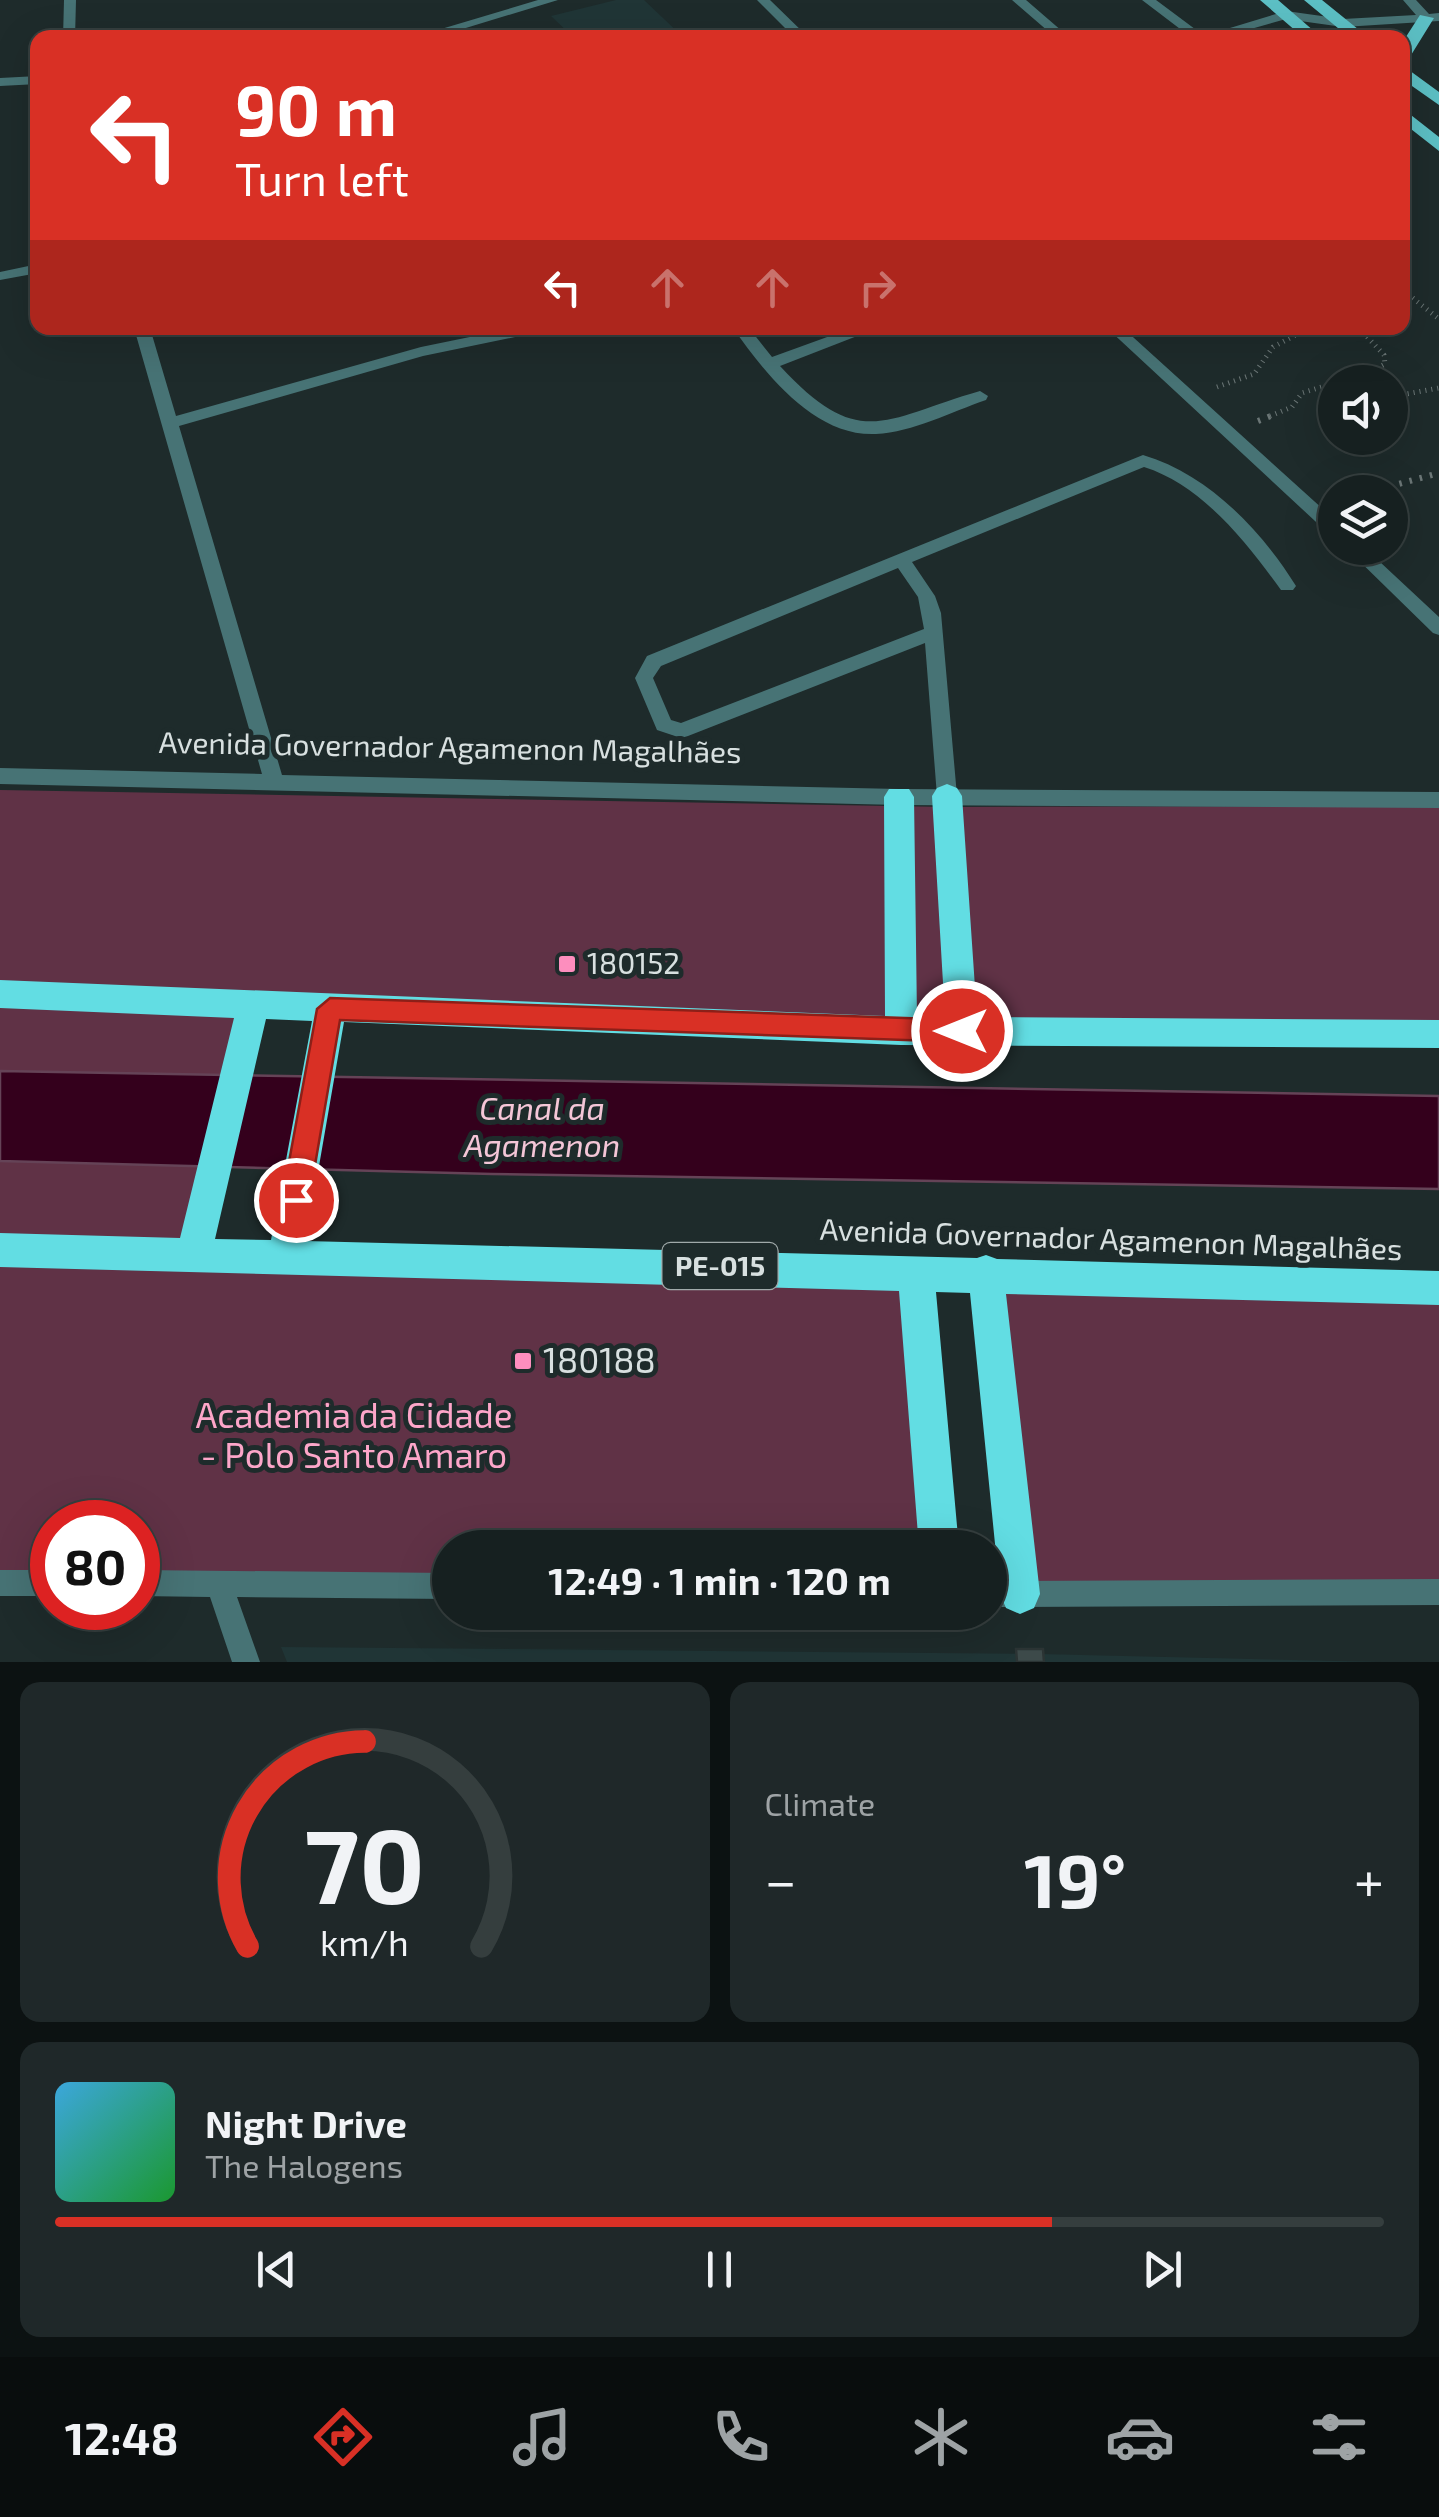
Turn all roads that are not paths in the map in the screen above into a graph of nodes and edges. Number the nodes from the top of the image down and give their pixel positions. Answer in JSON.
{"nodes":[{"id":1,"x":70,"y":0,"type":"edge"},
{"id":2,"x":552,"y":0,"type":"edge"},
{"id":3,"x":763,"y":0,"type":"edge"},
{"id":4,"x":1018,"y":0,"type":"edge"},
{"id":5,"x":1148,"y":0,"type":"edge"},
{"id":6,"x":1268,"y":0,"type":"edge"},
{"id":7,"x":1312,"y":0,"type":"edge"},
{"id":8,"x":1409,"y":0,"type":"edge"},
{"id":9,"x":1422,"y":0,"type":"edge"},
{"id":10,"x":1439,"y":5,"type":"edge"},
{"id":11,"x":1286,"y":14,"type":"junction"},
{"id":12,"x":1433,"y":18,"type":"edge"},
{"id":13,"x":1342,"y":23,"type":"junction"},
{"id":14,"x":68,"y":30,"type":"edge"},
{"id":15,"x":445,"y":30,"type":"edge"},
{"id":16,"x":795,"y":30,"type":"edge"},
{"id":17,"x":1054,"y":30,"type":"edge"},
{"id":18,"x":1191,"y":30,"type":"edge"},
{"id":19,"x":1230,"y":30,"type":"edge"},
{"id":20,"x":1305,"y":30,"type":"edge"},
{"id":21,"x":1351,"y":30,"type":"edge"},
{"id":22,"x":1410,"y":47,"type":"edge"},
{"id":23,"x":1410,"y":76,"type":"edge"},
{"id":24,"x":30,"y":80,"type":"edge"},
{"id":25,"x":0,"y":82,"type":"edge"},
{"id":26,"x":1439,"y":100,"type":"edge"},
{"id":27,"x":1410,"y":120,"type":"edge"},
{"id":28,"x":1439,"y":146,"type":"edge"},
{"id":29,"x":30,"y":270,"type":"edge"},
{"id":30,"x":0,"y":276,"type":"edge"},
{"id":31,"x":144,"y":335,"type":"edge"},
{"id":32,"x":501,"y":335,"type":"edge"},
{"id":33,"x":747,"y":335,"type":"edge"},
{"id":34,"x":846,"y":335,"type":"edge"},
{"id":35,"x":1122,"y":335,"type":"edge"},
{"id":36,"x":772,"y":363,"type":"junction"},
{"id":37,"x":980,"y":396,"type":"dead end"},
{"id":38,"x":171,"y":424,"type":"junction"},
{"id":39,"x":1318,"y":514,"type":"edge"},
{"id":40,"x":901,"y":560,"type":"junction"},
{"id":41,"x":1373,"y":565,"type":"edge"},
{"id":42,"x":1287,"y":586,"type":"dead end"},
{"id":43,"x":1439,"y":628,"type":"edge"},
{"id":44,"x":934,"y":632,"type":"junction"},
{"id":45,"x":0,"y":776,"type":"edge"},
{"id":46,"x":274,"y":781,"type":"junction"},
{"id":47,"x":947,"y":796,"type":"junction"},
{"id":48,"x":900,"y":797,"type":"junction"},
{"id":49,"x":1439,"y":800,"type":"edge"},
{"id":50,"x":0,"y":994,"type":"edge"},
{"id":51,"x":250,"y":1020,"type":"junction"},
{"id":52,"x":327,"y":1025,"type":"junction"},
{"id":53,"x":901,"y":1031,"type":"junction"},
{"id":54,"x":962,"y":1031,"type":"junction"},
{"id":55,"x":1439,"y":1034,"type":"edge"},
{"id":56,"x":0,"y":1250,"type":"edge"},
{"id":57,"x":194,"y":1252,"type":"junction"},
{"id":58,"x":286,"y":1254,"type":"junction"},
{"id":59,"x":916,"y":1272,"type":"junction"},
{"id":60,"x":986,"y":1272,"type":"junction"},
{"id":61,"x":1439,"y":1288,"type":"edge"},
{"id":62,"x":938,"y":1530,"type":"edge"},
{"id":63,"x":1001,"y":1530,"type":"edge"},
{"id":64,"x":30,"y":1583,"type":"edge"},
{"id":65,"x":160,"y":1583,"type":"edge"},
{"id":66,"x":218,"y":1583,"type":"junction"},
{"id":67,"x":0,"y":1584,"type":"edge"},
{"id":68,"x":432,"y":1586,"type":"edge"},
{"id":69,"x":1439,"y":1592,"type":"edge"},
{"id":70,"x":1007,"y":1594,"type":"edge"},
{"id":71,"x":246,"y":1662,"type":"edge"}],
"edges":[{"from":1,"to":14,"type":"street"},
{"from":2,"to":15,"type":"street"},
{"from":3,"to":16,"type":"street"},
{"from":4,"to":17,"type":"street"},
{"from":5,"to":18,"type":"street"},
{"from":6,"to":11,"type":"main road"},
{"from":7,"to":13,"type":"main road"},
{"from":8,"to":12,"type":"street"},
{"from":9,"to":10,"type":"street"},
{"from":11,"to":13,"type":"street"},
{"from":11,"to":19,"type":"street"},
{"from":11,"to":20,"type":"main road"},
{"from":12,"to":13,"type":"street"},
{"from":12,"to":22,"type":"main road"},
{"from":13,"to":21,"type":"main road"},
{"from":23,"to":26,"type":"main road"},
{"from":24,"to":25,"type":"street"},
{"from":27,"to":28,"type":"main road"},
{"from":29,"to":30,"type":"street"},
{"from":31,"to":38,"type":"street"},
{"from":32,"to":38,"type":"street"},
{"from":33,"to":36,"type":"street"},
{"from":34,"to":36,"type":"street"},
{"from":35,"to":39,"type":"street"},
{"from":36,"to":37,"type":"street"},
{"from":38,"to":46,"type":"street"},
{"from":40,"to":42,"type":"street"},
{"from":40,"to":44,"type":"street"},
{"from":40,"to":44,"type":"street"},
{"from":41,"to":43,"type":"street"},
{"from":44,"to":47,"type":"street"},
{"from":45,"to":46,"type":"street","name":"Avenida Governador Agamenon Magalhães"},
{"from":46,"to":48,"type":"street","name":"Avenida Governador Agamenon Magalhães"},
{"from":47,"to":48,"type":"street","name":"Avenida Governador Agamenon Magalhães"},
{"from":47,"to":49,"type":"street","name":"Avenida Governador Agamenon Magalhães"},
{"from":47,"to":54,"type":"highway"},
{"from":48,"to":53,"type":"highway"},
{"from":50,"to":51,"type":"highway"},
{"from":51,"to":52,"type":"highway"},
{"from":51,"to":57,"type":"highway"},
{"from":52,"to":53,"type":"highway"},
{"from":52,"to":58,"type":"highway"},
{"from":53,"to":54,"type":"highway"},
{"from":54,"to":55,"type":"highway"},
{"from":56,"to":57,"type":"highway","name":"Avenida Governador Agamenon Magalhães","number":"PE-015"},
{"from":57,"to":58,"type":"highway","name":"Avenida Governador Agamenon Magalhães","number":"PE-015"},
{"from":58,"to":59,"type":"highway","name":"Avenida Governador Agamenon Magalhães","number":"PE-015"},
{"from":59,"to":60,"type":"highway","name":"Avenida Governador Agamenon Magalhães","number":"PE-015"},
{"from":59,"to":62,"type":"highway"},
{"from":60,"to":61,"type":"highway","name":"Avenida Governador Agamenon Magalhães","number":"PE-015"},
{"from":60,"to":63,"type":"highway"},
{"from":64,"to":67,"type":"street"},
{"from":65,"to":66,"type":"street"},
{"from":66,"to":68,"type":"street"},
{"from":66,"to":71,"type":"street"},
{"from":69,"to":70,"type":"street"}]}
